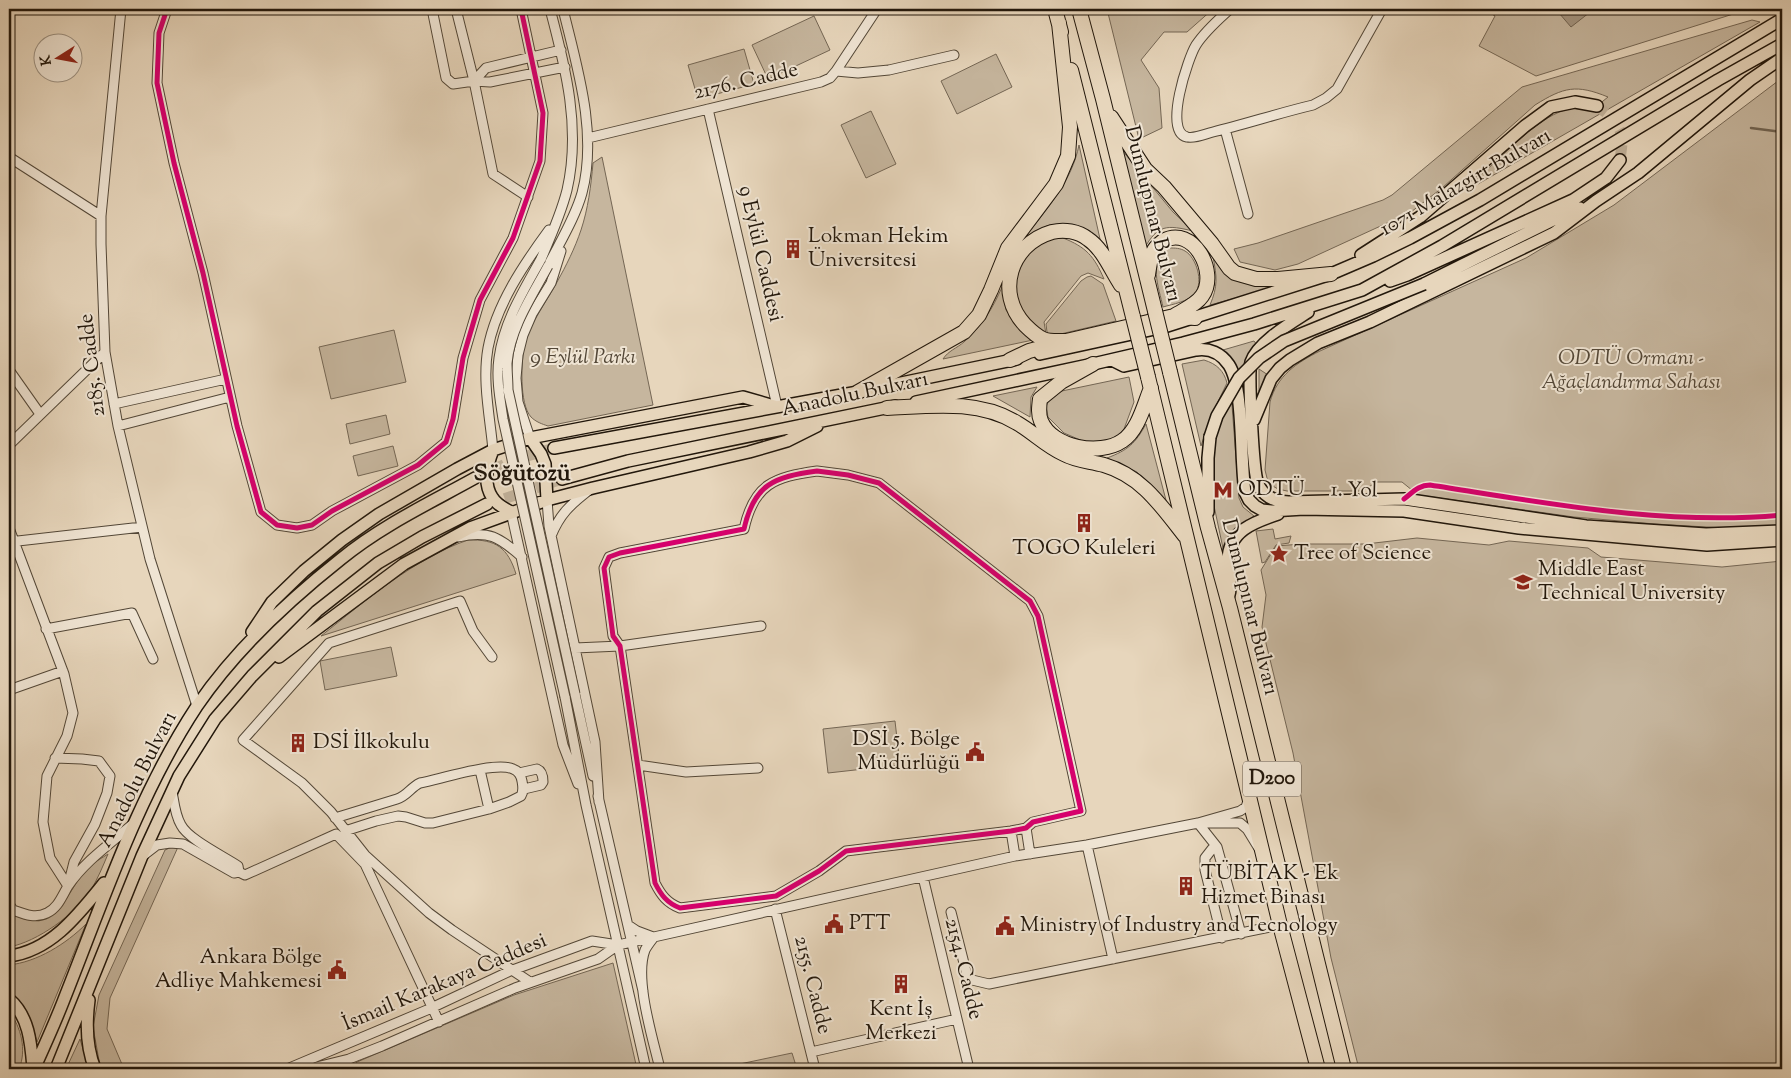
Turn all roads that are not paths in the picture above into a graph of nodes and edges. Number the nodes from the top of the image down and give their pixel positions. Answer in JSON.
{"nodes":[{"id":1,"x":121,"y":9,"type":"edge"},
{"id":2,"x":168,"y":9,"type":"edge"},
{"id":3,"x":432,"y":9,"type":"edge"},
{"id":4,"x":456,"y":9,"type":"edge"},
{"id":5,"x":521,"y":9,"type":"edge"},
{"id":6,"x":550,"y":9,"type":"edge"},
{"id":7,"x":563,"y":9,"type":"edge"},
{"id":8,"x":877,"y":9,"type":"edge"},
{"id":9,"x":1055,"y":9,"type":"edge"},
{"id":10,"x":1079,"y":9,"type":"edge"},
{"id":11,"x":1230,"y":9,"type":"edge"},
{"id":12,"x":1382,"y":9,"type":"edge"},
{"id":13,"x":1782,"y":19,"type":"edge"},
{"id":14,"x":1059,"y":24,"type":"junction"},
{"id":15,"x":1782,"y":44,"type":"edge"},
{"id":16,"x":561,"y":50,"type":"junction"},
{"id":17,"x":954,"y":55,"type":"dead end"},
{"id":18,"x":531,"y":57,"type":"junction"},
{"id":19,"x":1782,"y":58,"type":"edge"},
{"id":20,"x":565,"y":67,"type":"junction"},
{"id":21,"x":836,"y":71,"type":"junction"},
{"id":22,"x":535,"y":72,"type":"junction"},
{"id":23,"x":474,"y":81,"type":"junction"},
{"id":24,"x":1597,"y":106,"type":"tunnel mouth"},
{"id":25,"x":1105,"y":107,"type":"junction"},
{"id":26,"x":708,"y":110,"type":"junction"},
{"id":27,"x":1225,"y":129,"type":"junction"},
{"id":28,"x":588,"y":138,"type":"junction"},
{"id":29,"x":9,"y":157,"type":"edge"},
{"id":30,"x":1620,"y":160,"type":"tunnel mouth"},
{"id":31,"x":528,"y":197,"type":"junction"},
{"id":32,"x":1596,"y":201,"type":"junction"},
{"id":33,"x":1248,"y":214,"type":"dead end"},
{"id":34,"x":101,"y":216,"type":"junction"},
{"id":35,"x":558,"y":218,"type":"junction"},
{"id":36,"x":570,"y":222,"type":"junction"},
{"id":37,"x":1331,"y":274,"type":"junction"},
{"id":38,"x":1147,"y":278,"type":"junction"},
{"id":39,"x":1362,"y":290,"type":"junction"},
{"id":40,"x":1128,"y":298,"type":"junction"},
{"id":41,"x":1319,"y":304,"type":"junction"},
{"id":42,"x":1174,"y":316,"type":"junction"},
{"id":43,"x":1195,"y":318,"type":"junction"},
{"id":44,"x":1147,"y":331,"type":"joint"},
{"id":45,"x":1217,"y":334,"type":"junction"},
{"id":46,"x":1066,"y":341,"type":"junction"},
{"id":47,"x":1155,"y":349,"type":"joint"},
{"id":48,"x":1207,"y":349,"type":"junction"},
{"id":49,"x":105,"y":352,"type":"junction"},
{"id":50,"x":1010,"y":360,"type":"junction"},
{"id":51,"x":1112,"y":360,"type":"junction"},
{"id":52,"x":1093,"y":364,"type":"junction"},
{"id":53,"x":9,"y":370,"type":"edge"},
{"id":54,"x":226,"y":379,"type":"junction"},
{"id":55,"x":1150,"y":383,"type":"junction"},
{"id":56,"x":858,"y":392,"type":"junction"},
{"id":57,"x":230,"y":397,"type":"junction"},
{"id":58,"x":114,"y":404,"type":"junction"},
{"id":59,"x":777,"y":406,"type":"junction"},
{"id":60,"x":887,"y":408,"type":"junction"},
{"id":61,"x":40,"y":414,"type":"junction"},
{"id":62,"x":832,"y":419,"type":"junction"},
{"id":63,"x":1253,"y":424,"type":"junction"},
{"id":64,"x":118,"y":426,"type":"junction"},
{"id":65,"x":530,"y":438,"type":"junction"},
{"id":66,"x":9,"y":444,"type":"edge"},
{"id":67,"x":554,"y":448,"type":"tunnel mouth"},
{"id":68,"x":493,"y":450,"type":"junction"},
{"id":69,"x":475,"y":478,"type":"tunnel mouth"},
{"id":70,"x":562,"y":479,"type":"tunnel mouth"},
{"id":71,"x":593,"y":488,"type":"junction"},
{"id":72,"x":547,"y":500,"type":"junction"},
{"id":73,"x":487,"y":504,"type":"tunnel mouth"},
{"id":74,"x":1285,"y":505,"type":"junction"},
{"id":75,"x":1372,"y":505,"type":"junction"},
{"id":76,"x":511,"y":512,"type":"junction"},
{"id":77,"x":142,"y":527,"type":"junction"},
{"id":78,"x":1556,"y":527,"type":"junction"},
{"id":79,"x":9,"y":528,"type":"edge"},
{"id":80,"x":1208,"y":528,"type":"junction"},
{"id":81,"x":1782,"y":531,"type":"edge"},
{"id":82,"x":551,"y":536,"type":"junction"},
{"id":83,"x":448,"y":540,"type":"junction"},
{"id":84,"x":1782,"y":540,"type":"edge"},
{"id":85,"x":1189,"y":541,"type":"junction"},
{"id":86,"x":11,"y":542,"type":"edge"},
{"id":87,"x":522,"y":557,"type":"junction"},
{"id":88,"x":1228,"y":599,"type":"junction"},
{"id":89,"x":761,"y":626,"type":"dead end"},
{"id":90,"x":46,"y":628,"type":"junction"},
{"id":91,"x":620,"y":646,"type":"junction"},
{"id":92,"x":575,"y":648,"type":"junction"},
{"id":93,"x":240,"y":651,"type":"junction"},
{"id":94,"x":492,"y":657,"type":"dead end"},
{"id":95,"x":153,"y":659,"type":"dead end"},
{"id":96,"x":63,"y":671,"type":"junction"},
{"id":97,"x":252,"y":676,"type":"junction"},
{"id":98,"x":9,"y":690,"type":"edge"},
{"id":99,"x":570,"y":695,"type":"junction"},
{"id":100,"x":197,"y":706,"type":"junction"},
{"id":101,"x":55,"y":758,"type":"junction"},
{"id":102,"x":638,"y":765,"type":"junction"},
{"id":103,"x":758,"y":768,"type":"dead end"},
{"id":104,"x":480,"y":770,"type":"junction"},
{"id":105,"x":519,"y":772,"type":"junction"},
{"id":106,"x":1246,"y":777,"type":"junction"},
{"id":107,"x":524,"y":789,"type":"junction"},
{"id":108,"x":172,"y":790,"type":"junction"},
{"id":109,"x":599,"y":802,"type":"junction"},
{"id":110,"x":586,"y":805,"type":"junction"},
{"id":111,"x":489,"y":809,"type":"junction"},
{"id":112,"x":335,"y":818,"type":"junction"},
{"id":113,"x":135,"y":822,"type":"junction"},
{"id":114,"x":1198,"y":823,"type":"junction"},
{"id":115,"x":1026,"y":828,"type":"junction"},
{"id":116,"x":345,"y":831,"type":"junction"},
{"id":117,"x":1011,"y":831,"type":"junction"},
{"id":118,"x":1087,"y":845,"type":"junction"},
{"id":119,"x":1217,"y":847,"type":"junction"},
{"id":120,"x":1030,"y":854,"type":"junction"},
{"id":121,"x":142,"y":856,"type":"junction"},
{"id":122,"x":1015,"y":856,"type":"junction"},
{"id":123,"x":1264,"y":857,"type":"junction"},
{"id":124,"x":240,"y":872,"type":"junction"},
{"id":125,"x":112,"y":874,"type":"junction"},
{"id":126,"x":923,"y":877,"type":"junction"},
{"id":127,"x":68,"y":886,"type":"junction"},
{"id":128,"x":9,"y":904,"type":"edge"},
{"id":129,"x":775,"y":909,"type":"junction"},
{"id":130,"x":951,"y":912,"type":"dead end"},
{"id":131,"x":628,"y":925,"type":"junction"},
{"id":132,"x":1280,"y":925,"type":"junction"},
{"id":133,"x":1241,"y":934,"type":"junction"},
{"id":134,"x":654,"y":937,"type":"junction"},
{"id":135,"x":1222,"y":938,"type":"junction"},
{"id":136,"x":632,"y":942,"type":"junction"},
{"id":137,"x":618,"y":945,"type":"junction"},
{"id":138,"x":9,"y":956,"type":"edge"},
{"id":139,"x":1113,"y":960,"type":"junction"},
{"id":140,"x":512,"y":970,"type":"junction"},
{"id":141,"x":92,"y":980,"type":"junction"},
{"id":142,"x":530,"y":982,"type":"junction"},
{"id":143,"x":643,"y":991,"type":"junction"},
{"id":144,"x":9,"y":999,"type":"edge"},
{"id":145,"x":432,"y":1008,"type":"junction"},
{"id":146,"x":957,"y":1019,"type":"junction"},
{"id":147,"x":439,"y":1022,"type":"junction"},
{"id":148,"x":811,"y":1052,"type":"junction"},
{"id":149,"x":34,"y":1069,"type":"edge"},
{"id":150,"x":56,"y":1069,"type":"edge"},
{"id":151,"x":95,"y":1069,"type":"edge"},
{"id":152,"x":287,"y":1069,"type":"edge"},
{"id":153,"x":308,"y":1069,"type":"edge"},
{"id":154,"x":646,"y":1069,"type":"edge"},
{"id":155,"x":660,"y":1069,"type":"edge"},
{"id":156,"x":815,"y":1069,"type":"edge"},
{"id":157,"x":969,"y":1069,"type":"edge"},
{"id":158,"x":1318,"y":1069,"type":"edge"},
{"id":159,"x":1344,"y":1069,"type":"edge"}],
"edges":[{"from":1,"to":34,"type":"street","name":"2185. Cadde"},
{"from":2,"to":54,"type":"street"},
{"from":3,"to":23,"type":"street"},
{"from":4,"to":23,"type":"street"},
{"from":5,"to":18,"type":"street"},
{"from":6,"to":16,"type":"street"},
{"from":7,"to":28,"type":"street"},
{"from":8,"to":21,"type":"street","name":"2176. Cadde"},
{"from":9,"to":14,"type":"highway","name":"Dumlupınar Bulvarı"},
{"from":10,"to":25,"type":"highway","name":"Dumlupınar Bulvarı"},
{"from":11,"to":27,"type":"street"},
{"from":12,"to":27,"type":"street"},
{"from":13,"to":37,"type":"main road","name":"1071 Malazgirt Bulvarı"},
{"from":14,"to":40,"type":"highway","name":"Dumlupınar Bulvarı"},
{"from":14,"to":56,"type":"highway"},
{"from":15,"to":39,"type":"main road","name":"1071 Malazgirt Bulvarı"},
{"from":16,"to":18,"type":"street"},
{"from":16,"to":20,"type":"street"},
{"from":17,"to":21,"type":"street"},
{"from":18,"to":22,"type":"street"},
{"from":18,"to":23,"type":"street"},
{"from":19,"to":32,"type":"main road"},
{"from":20,"to":22,"type":"street"},
{"from":20,"to":35,"type":"street"},
{"from":21,"to":26,"type":"street","name":"2176. Cadde"},
{"from":22,"to":23,"type":"street"},
{"from":22,"to":31,"type":"street"},
{"from":23,"to":31,"type":"street"},
{"from":24,"to":37,"type":"main road"},
{"from":25,"to":37,"type":"highway"},
{"from":25,"to":38,"type":"highway","name":"Dumlupınar Bulvarı"},
{"from":26,"to":28,"type":"street","name":"2176. Cadde"},
{"from":26,"to":59,"type":"street","name":"9 Eylül Caddesi"},
{"from":27,"to":33,"type":"street"},
{"from":28,"to":36,"type":"street"},
{"from":29,"to":34,"type":"street"},
{"from":30,"to":39,"type":"main road"},
{"from":31,"to":57,"type":"street"},
{"from":32,"to":63,"type":"main road"},
{"from":32,"to":80,"type":"main road","bridge":true},
{"from":34,"to":49,"type":"street","name":"2185. Cadde"},
{"from":35,"to":68,"type":"street"},
{"from":35,"to":99,"type":"street","bridge":true},
{"from":36,"to":65,"type":"street"},
{"from":36,"to":99,"type":"street","bridge":true},
{"from":37,"to":43,"type":"main road","name":"1071 Malazgirt Bulvarı"},
{"from":38,"to":42,"type":"highway"},
{"from":38,"to":80,"type":"highway","name":"Dumlupınar Bulvarı","number":"D200","bridge":true},
{"from":39,"to":41,"type":"main road","name":"1071 Malazgirt Bulvarı"},
{"from":40,"to":46,"type":"highway"},
{"from":40,"to":55,"type":"highway","name":"Dumlupınar Bulvarı","bridge":true},
{"from":41,"to":45,"type":"main road","name":"1071 Malazgirt Bulvarı"},
{"from":41,"to":63,"type":"main road"},
{"from":42,"to":43,"type":"highway"},
{"from":42,"to":46,"type":"highway"},
{"from":43,"to":44,"type":"main road","name":"1071 Malazgirt Bulvarı"},
{"from":44,"to":50,"type":"main road","name":"Anadolu Bulvarı"},
{"from":45,"to":47,"type":"main road","name":"1071 Malazgirt Bulvarı"},
{"from":45,"to":48,"type":"main road"},
{"from":46,"to":50,"type":"highway"},
{"from":47,"to":51,"type":"main road","name":"Anadolu Bulvarı"},
{"from":48,"to":51,"type":"main road"},
{"from":48,"to":74,"type":"main road"},
{"from":49,"to":58,"type":"street","name":"2185. Cadde"},
{"from":49,"to":61,"type":"street"},
{"from":50,"to":56,"type":"main road","name":"Anadolu Bulvarı"},
{"from":51,"to":52,"type":"main road","name":"Anadolu Bulvarı"},
{"from":52,"to":55,"type":"highway"},
{"from":52,"to":60,"type":"main road","name":"Anadolu Bulvarı"},
{"from":53,"to":61,"type":"street"},
{"from":54,"to":57,"type":"street"},
{"from":54,"to":58,"type":"street"},
{"from":55,"to":85,"type":"highway","name":"Dumlupınar Bulvarı","number":"D200"},
{"from":56,"to":59,"type":"main road","name":"Anadolu Bulvarı"},
{"from":57,"to":64,"type":"street"},
{"from":58,"to":64,"type":"street","name":"2185. Cadde"},
{"from":59,"to":65,"type":"main road"},
{"from":59,"to":67,"type":"main road","name":"Anadolu Bulvarı"},
{"from":60,"to":62,"type":"main road","name":"Anadolu Bulvarı"},
{"from":60,"to":85,"type":"highway"},
{"from":61,"to":66,"type":"street"},
{"from":62,"to":70,"type":"main road","name":"Anadolu Bulvarı"},
{"from":62,"to":71,"type":"main road"},
{"from":63,"to":74,"type":"main road"},
{"from":64,"to":77,"type":"street","name":"2185. Cadde"},
{"from":65,"to":68,"type":"main road"},
{"from":65,"to":72,"type":"main road"},
{"from":68,"to":76,"type":"main road"},
{"from":68,"to":93,"type":"main road"},
{"from":69,"to":93,"type":"main road","name":"Anadolu Bulvarı"},
{"from":71,"to":72,"type":"main road"},
{"from":71,"to":82,"type":"street"},
{"from":72,"to":76,"type":"main road"},
{"from":72,"to":82,"type":"street"},
{"from":73,"to":97,"type":"main road","name":"Anadolu Bulvarı"},
{"from":74,"to":75,"type":"main road","name":"1. Yol"},
{"from":74,"to":75,"type":"main road","name":"1. Yol"},
{"from":74,"to":88,"type":"main road"},
{"from":75,"to":78,"type":"main road","name":"1. Yol"},
{"from":76,"to":83,"type":"main road"},
{"from":76,"to":87,"type":"street"},
{"from":77,"to":86,"type":"street"},
{"from":77,"to":100,"type":"street","name":"2185. Cadde"},
{"from":78,"to":81,"type":"main road","name":"1. Yol"},
{"from":78,"to":84,"type":"main road","name":"1. Yol"},
{"from":79,"to":86,"type":"street"},
{"from":80,"to":88,"type":"highway","name":"Dumlupınar Bulvarı","number":"D200"},
{"from":82,"to":92,"type":"street"},
{"from":83,"to":87,"type":"street"},
{"from":83,"to":97,"type":"main road"},
{"from":85,"to":106,"type":"highway","name":"Dumlupınar Bulvarı","number":"D200"},
{"from":86,"to":90,"type":"street"},
{"from":87,"to":110,"type":"street"},
{"from":88,"to":159,"type":"highway","name":"Dumlupınar Bulvarı","number":"D200"},
{"from":89,"to":91,"type":"street"},
{"from":90,"to":95,"type":"street"},
{"from":90,"to":96,"type":"street"},
{"from":91,"to":92,"type":"street"},
{"from":91,"to":102,"type":"street"},
{"from":91,"to":115,"type":"street"},
{"from":92,"to":109,"type":"street"},
{"from":93,"to":100,"type":"main road","name":"Anadolu Bulvarı"},
{"from":94,"to":112,"type":"street"},
{"from":96,"to":98,"type":"street"},
{"from":96,"to":101,"type":"street"},
{"from":97,"to":108,"type":"main road","name":"Anadolu Bulvarı"},
{"from":99,"to":109,"type":"street"},
{"from":99,"to":110,"type":"street"},
{"from":100,"to":113,"type":"main road","name":"Anadolu Bulvarı"},
{"from":101,"to":127,"type":"street"},
{"from":101,"to":127,"type":"street"},
{"from":102,"to":103,"type":"street"},
{"from":102,"to":117,"type":"street"},
{"from":104,"to":105,"type":"street"},
{"from":104,"to":111,"type":"street"},
{"from":104,"to":112,"type":"street"},
{"from":105,"to":107,"type":"street"},
{"from":105,"to":107,"type":"street"},
{"from":106,"to":114,"type":"street","name":"İsmail Karakaya Caddesi"},
{"from":106,"to":123,"type":"highway","name":"Dumlupınar Bulvarı","number":"D200"},
{"from":107,"to":111,"type":"street"},
{"from":108,"to":121,"type":"main road","name":"Anadolu Bulvarı"},
{"from":108,"to":124,"type":"street"},
{"from":109,"to":131,"type":"street"},
{"from":110,"to":137,"type":"street"},
{"from":111,"to":116,"type":"street"},
{"from":112,"to":116,"type":"street"},
{"from":113,"to":125,"type":"main road","name":"Anadolu Bulvarı"},
{"from":113,"to":127,"type":"street"},
{"from":114,"to":118,"type":"street","name":"İsmail Karakaya Caddesi"},
{"from":114,"to":119,"type":"street"},
{"from":114,"to":123,"type":"street","name":"İsmail Karakaya Caddesi"},
{"from":115,"to":117,"type":"street"},
{"from":115,"to":120,"type":"street"},
{"from":116,"to":140,"type":"street"},
{"from":117,"to":122,"type":"street"},
{"from":118,"to":120,"type":"street","name":"İsmail Karakaya Caddesi"},
{"from":118,"to":139,"type":"street"},
{"from":119,"to":133,"type":"street"},
{"from":119,"to":135,"type":"street"},
{"from":120,"to":122,"type":"street","name":"İsmail Karakaya Caddesi"},
{"from":121,"to":124,"type":"street"},
{"from":121,"to":141,"type":"main road","name":"Anadolu Bulvarı"},
{"from":122,"to":126,"type":"street","name":"İsmail Karakaya Caddesi"},
{"from":123,"to":132,"type":"highway","name":"Dumlupınar Bulvarı","number":"D200"},
{"from":124,"to":145,"type":"street"},
{"from":125,"to":138,"type":"main road"},
{"from":125,"to":149,"type":"main road","name":"Anadolu Bulvarı"},
{"from":126,"to":129,"type":"street","name":"İsmail Karakaya Caddesi"},
{"from":126,"to":146,"type":"street","name":"2154. Cadde"},
{"from":127,"to":128,"type":"street"},
{"from":129,"to":134,"type":"street","name":"İsmail Karakaya Caddesi"},
{"from":129,"to":148,"type":"street","name":"2155. Cadde"},
{"from":130,"to":139,"type":"street"},
{"from":131,"to":134,"type":"street"},
{"from":131,"to":136,"type":"street"},
{"from":132,"to":133,"type":"street"},
{"from":132,"to":158,"type":"highway","name":"Dumlupınar Bulvarı","number":"D200"},
{"from":133,"to":135,"type":"street"},
{"from":134,"to":136,"type":"street","name":"İsmail Karakaya Caddesi"},
{"from":134,"to":143,"type":"street"},
{"from":135,"to":139,"type":"street"},
{"from":136,"to":137,"type":"street","name":"İsmail Karakaya Caddesi"},
{"from":136,"to":143,"type":"street"},
{"from":137,"to":140,"type":"street","name":"İsmail Karakaya Caddesi"},
{"from":137,"to":142,"type":"street","name":"İsmail Karakaya Caddesi"},
{"from":137,"to":154,"type":"street"},
{"from":140,"to":142,"type":"street"},
{"from":140,"to":145,"type":"street","name":"İsmail Karakaya Caddesi"},
{"from":141,"to":150,"type":"main road","name":"Anadolu Bulvarı"},
{"from":141,"to":151,"type":"main road"},
{"from":142,"to":147,"type":"street","name":"İsmail Karakaya Caddesi"},
{"from":143,"to":155,"type":"street"},
{"from":144,"to":149,"type":"main road"},
{"from":145,"to":147,"type":"street"},
{"from":145,"to":152,"type":"street","name":"İsmail Karakaya Caddesi"},
{"from":146,"to":148,"type":"street"},
{"from":146,"to":157,"type":"street","name":"2154. Cadde"},
{"from":147,"to":153,"type":"street","name":"İsmail Karakaya Caddesi"},
{"from":148,"to":156,"type":"street","name":"2155. Cadde"}]}
